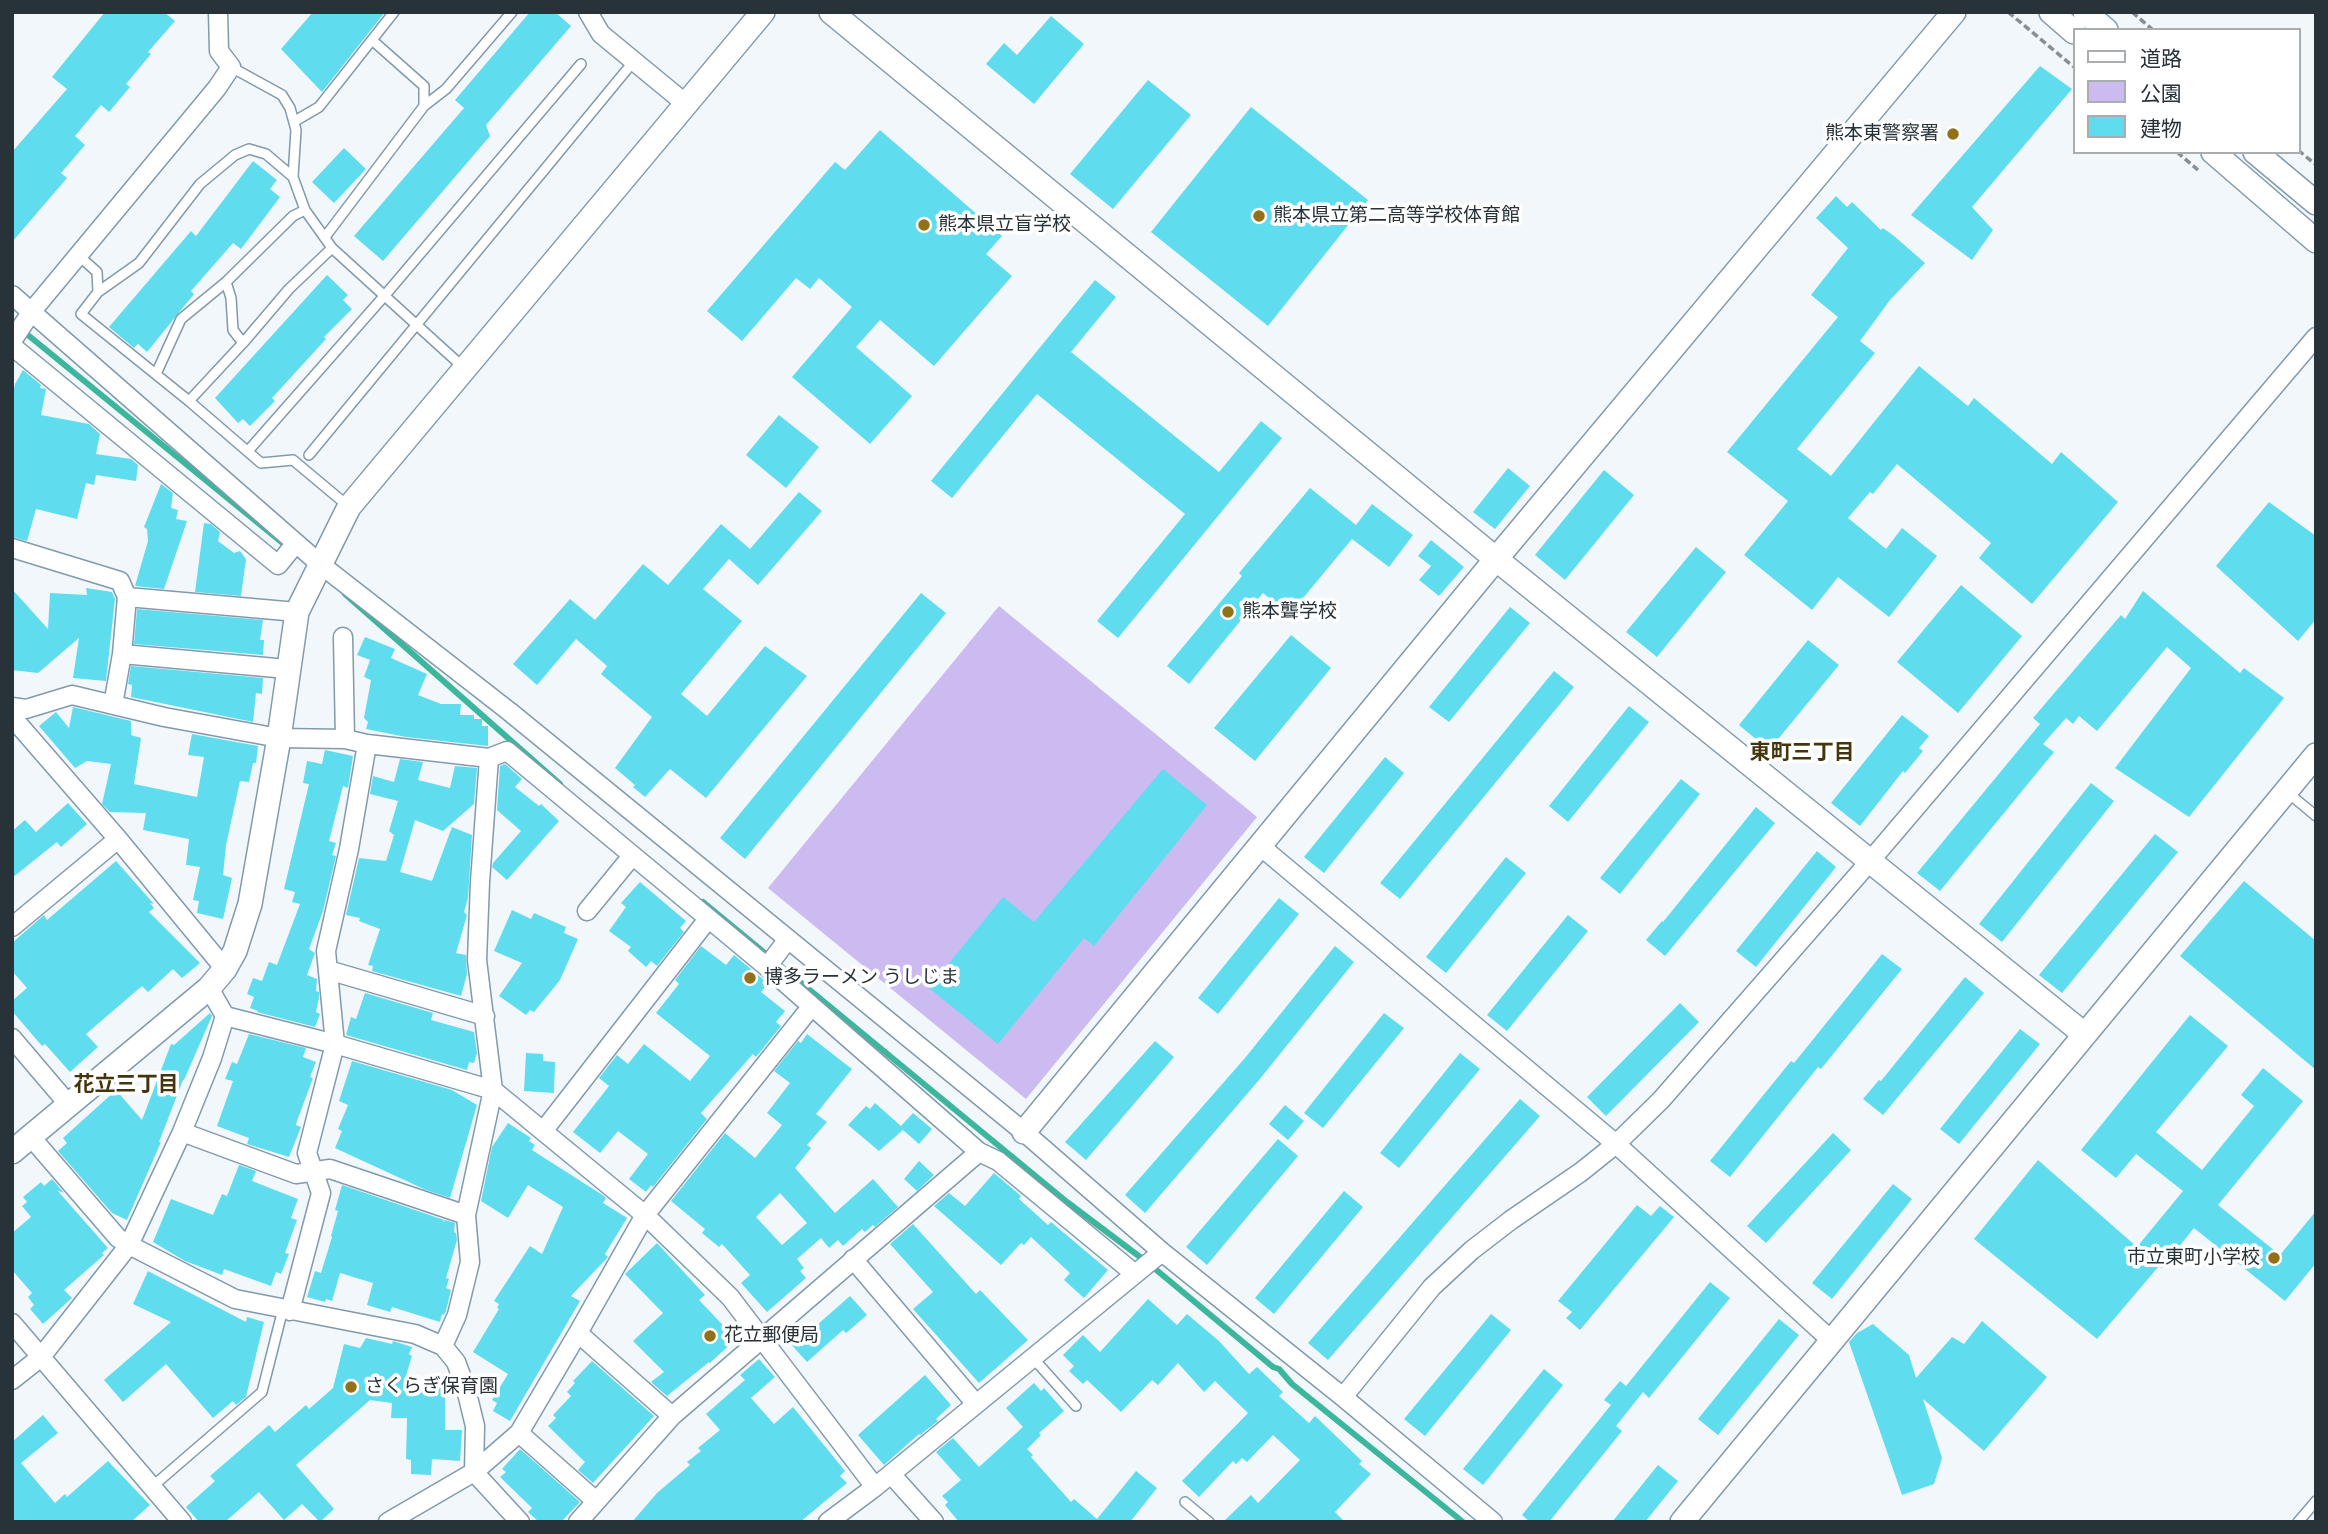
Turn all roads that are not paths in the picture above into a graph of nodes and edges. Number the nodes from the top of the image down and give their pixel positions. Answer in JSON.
{"nodes":[{"id":1,"x":218,"y":12,"type":"edge"},
{"id":2,"x":394,"y":12,"type":"edge"},
{"id":3,"x":512,"y":12,"type":"edge"},
{"id":4,"x":588,"y":12,"type":"edge"},
{"id":5,"x":763,"y":12,"type":"edge"},
{"id":6,"x":831,"y":12,"type":"edge"},
{"id":7,"x":1954,"y":12,"type":"edge"},
{"id":8,"x":2051,"y":12,"type":"edge"},
{"id":9,"x":2085,"y":12,"type":"edge"},
{"id":10,"x":2104,"y":28,"type":"edge"},
{"id":11,"x":2072,"y":30,"type":"edge"},
{"id":12,"x":372,"y":40,"type":"junction"},
{"id":13,"x":634,"y":61,"type":"junction"},
{"id":14,"x":581,"y":64,"type":"dead end"},
{"id":15,"x":231,"y":67,"type":"junction"},
{"id":16,"x":686,"y":104,"type":"junction"},
{"id":17,"x":424,"y":106,"type":"junction"},
{"id":18,"x":295,"y":121,"type":"junction"},
{"id":19,"x":2215,"y":154,"type":"edge"},
{"id":20,"x":2257,"y":154,"type":"edge"},
{"id":21,"x":293,"y":177,"type":"junction"},
{"id":22,"x":2316,"y":203,"type":"edge"},
{"id":23,"x":305,"y":210,"type":"junction"},
{"id":24,"x":325,"y":237,"type":"junction"},
{"id":25,"x":2316,"y":241,"type":"edge"},
{"id":26,"x":332,"y":248,"type":"junction"},
{"id":27,"x":78,"y":255,"type":"junction"},
{"id":28,"x":226,"y":282,"type":"junction"},
{"id":29,"x":98,"y":292,"type":"junction"},
{"id":30,"x":12,"y":295,"type":"edge"},
{"id":31,"x":386,"y":295,"type":"junction"},
{"id":32,"x":32,"y":311,"type":"junction"},
{"id":33,"x":416,"y":323,"type":"junction"},
{"id":34,"x":2316,"y":337,"type":"edge"},
{"id":35,"x":12,"y":343,"type":"edge"},
{"id":36,"x":243,"y":343,"type":"junction"},
{"id":37,"x":465,"y":369,"type":"junction"},
{"id":38,"x":156,"y":374,"type":"junction"},
{"id":39,"x":189,"y":401,"type":"junction"},
{"id":40,"x":248,"y":451,"type":"junction"},
{"id":41,"x":309,"y":455,"type":"dead end"},
{"id":42,"x":349,"y":507,"type":"junction"},
{"id":43,"x":296,"y":543,"type":"junction"},
{"id":44,"x":12,"y":548,"type":"edge"},
{"id":45,"x":1496,"y":559,"type":"junction"},
{"id":46,"x":320,"y":564,"type":"junction"},
{"id":47,"x":127,"y":597,"type":"junction"},
{"id":48,"x":297,"y":612,"type":"junction"},
{"id":49,"x":343,"y":637,"type":"dead end"},
{"id":50,"x":122,"y":654,"type":"junction"},
{"id":51,"x":287,"y":669,"type":"junction"},
{"id":52,"x":113,"y":705,"type":"junction"},
{"id":53,"x":13,"y":716,"type":"edge"},
{"id":54,"x":279,"y":738,"type":"junction"},
{"id":55,"x":345,"y":739,"type":"junction"},
{"id":56,"x":367,"y":744,"type":"junction"},
{"id":57,"x":2316,"y":755,"type":"edge"},
{"id":58,"x":489,"y":758,"type":"junction"},
{"id":59,"x":2286,"y":791,"type":"junction"},
{"id":60,"x":2316,"y":816,"type":"edge"},
{"id":61,"x":118,"y":839,"type":"junction"},
{"id":62,"x":1259,"y":845,"type":"junction"},
{"id":63,"x":632,"y":856,"type":"junction"},
{"id":64,"x":1871,"y":860,"type":"junction"},
{"id":65,"x":587,"y":911,"type":"dead end"},
{"id":66,"x":708,"y":919,"type":"junction"},
{"id":67,"x":12,"y":927,"type":"edge"},
{"id":68,"x":788,"y":939,"type":"junction"},
{"id":69,"x":767,"y":967,"type":"junction"},
{"id":70,"x":225,"y":969,"type":"junction"},
{"id":71,"x":328,"y":970,"type":"junction"},
{"id":72,"x":209,"y":988,"type":"junction"},
{"id":73,"x":811,"y":1007,"type":"junction"},
{"id":74,"x":225,"y":1016,"type":"junction"},
{"id":75,"x":485,"y":1016,"type":"junction"},
{"id":76,"x":2084,"y":1034,"type":"junction"},
{"id":77,"x":12,"y":1038,"type":"edge"},
{"id":78,"x":335,"y":1044,"type":"junction"},
{"id":79,"x":494,"y":1090,"type":"junction"},
{"id":80,"x":69,"y":1105,"type":"junction"},
{"id":81,"x":544,"y":1130,"type":"junction"},
{"id":82,"x":182,"y":1132,"type":"junction"},
{"id":83,"x":1024,"y":1132,"type":"junction"},
{"id":84,"x":31,"y":1137,"type":"junction"},
{"id":85,"x":1616,"y":1144,"type":"junction"},
{"id":86,"x":12,"y":1152,"type":"edge"},
{"id":87,"x":979,"y":1152,"type":"junction"},
{"id":88,"x":314,"y":1172,"type":"junction"},
{"id":89,"x":466,"y":1215,"type":"junction"},
{"id":90,"x":645,"y":1215,"type":"junction"},
{"id":91,"x":129,"y":1245,"type":"junction"},
{"id":92,"x":1162,"y":1252,"type":"junction"},
{"id":93,"x":853,"y":1259,"type":"junction"},
{"id":94,"x":1135,"y":1274,"type":"junction"},
{"id":95,"x":286,"y":1310,"type":"junction"},
{"id":96,"x":12,"y":1323,"type":"edge"},
{"id":97,"x":578,"y":1334,"type":"junction"},
{"id":98,"x":762,"y":1337,"type":"junction"},
{"id":99,"x":1832,"y":1341,"type":"junction"},
{"id":100,"x":443,"y":1346,"type":"junction"},
{"id":101,"x":41,"y":1357,"type":"junction"},
{"id":102,"x":1033,"y":1357,"type":"junction"},
{"id":103,"x":12,"y":1380,"type":"edge"},
{"id":104,"x":1343,"y":1397,"type":"junction"},
{"id":105,"x":976,"y":1404,"type":"junction"},
{"id":106,"x":1076,"y":1406,"type":"dead end"},
{"id":107,"x":672,"y":1416,"type":"junction"},
{"id":108,"x":519,"y":1433,"type":"junction"},
{"id":109,"x":474,"y":1472,"type":"junction"},
{"id":110,"x":891,"y":1474,"type":"junction"},
{"id":111,"x":153,"y":1486,"type":"junction"},
{"id":112,"x":875,"y":1487,"type":"junction"},
{"id":113,"x":596,"y":1501,"type":"junction"},
{"id":114,"x":2316,"y":1501,"type":"edge"},
{"id":115,"x":1185,"y":1502,"type":"dead end"},
{"id":116,"x":182,"y":1522,"type":"edge"},
{"id":117,"x":388,"y":1522,"type":"edge"},
{"id":118,"x":520,"y":1522,"type":"edge"},
{"id":119,"x":578,"y":1522,"type":"edge"},
{"id":120,"x":828,"y":1522,"type":"edge"},
{"id":121,"x":934,"y":1522,"type":"edge"},
{"id":122,"x":1209,"y":1522,"type":"edge"},
{"id":123,"x":1493,"y":1522,"type":"edge"},
{"id":124,"x":1682,"y":1522,"type":"edge"},
{"id":125,"x":2298,"y":1522,"type":"edge"}],
"edges":[{"from":1,"to":15,"type":"street"},
{"from":2,"to":12,"type":"lane"},
{"from":3,"to":17,"type":"lane"},
{"from":4,"to":13,"type":"street"},
{"from":5,"to":16,"type":"street"},
{"from":6,"to":45,"type":"street"},
{"from":7,"to":45,"type":"street"},
{"from":8,"to":11,"type":"street"},
{"from":9,"to":10,"type":"street"},
{"from":12,"to":17,"type":"lane"},
{"from":12,"to":18,"type":"lane"},
{"from":13,"to":16,"type":"street"},
{"from":13,"to":33,"type":"lane"},
{"from":14,"to":31,"type":"lane"},
{"from":15,"to":18,"type":"lane"},
{"from":15,"to":27,"type":"street"},
{"from":16,"to":37,"type":"street"},
{"from":17,"to":24,"type":"lane"},
{"from":18,"to":21,"type":"lane"},
{"from":19,"to":25,"type":"street"},
{"from":20,"to":22,"type":"street"},
{"from":21,"to":23,"type":"lane"},
{"from":21,"to":29,"type":"lane"},
{"from":23,"to":24,"type":"lane"},
{"from":23,"to":28,"type":"lane"},
{"from":24,"to":26,"type":"lane"},
{"from":26,"to":31,"type":"lane"},
{"from":26,"to":36,"type":"lane"},
{"from":27,"to":29,"type":"lane"},
{"from":27,"to":32,"type":"street"},
{"from":28,"to":36,"type":"lane"},
{"from":28,"to":38,"type":"lane"},
{"from":29,"to":38,"type":"lane"},
{"from":30,"to":32,"type":"street"},
{"from":31,"to":33,"type":"lane"},
{"from":31,"to":40,"type":"lane"},
{"from":32,"to":35,"type":"street"},
{"from":32,"to":43,"type":"street"},
{"from":33,"to":37,"type":"lane"},
{"from":33,"to":41,"type":"lane"},
{"from":34,"to":64,"type":"street"},
{"from":35,"to":43,"type":"street"},
{"from":36,"to":39,"type":"lane"},
{"from":37,"to":42,"type":"street"},
{"from":38,"to":39,"type":"lane"},
{"from":39,"to":40,"type":"lane"},
{"from":40,"to":42,"type":"lane"},
{"from":42,"to":46,"type":"street"},
{"from":43,"to":46,"type":"street"},
{"from":44,"to":47,"type":"street"},
{"from":45,"to":62,"type":"street"},
{"from":45,"to":64,"type":"street"},
{"from":46,"to":48,"type":"street"},
{"from":46,"to":68,"type":"street"},
{"from":47,"to":48,"type":"street"},
{"from":47,"to":50,"type":"street"},
{"from":48,"to":51,"type":"street"},
{"from":49,"to":55,"type":"street"},
{"from":50,"to":51,"type":"street"},
{"from":50,"to":52,"type":"street"},
{"from":51,"to":54,"type":"street"},
{"from":52,"to":53,"type":"street"},
{"from":52,"to":54,"type":"street"},
{"from":53,"to":61,"type":"street"},
{"from":54,"to":55,"type":"street"},
{"from":54,"to":70,"type":"street"},
{"from":55,"to":56,"type":"street"},
{"from":56,"to":58,"type":"street"},
{"from":56,"to":71,"type":"street"},
{"from":57,"to":59,"type":"street"},
{"from":58,"to":63,"type":"street"},
{"from":58,"to":75,"type":"street"},
{"from":59,"to":60,"type":"lane"},
{"from":59,"to":76,"type":"street"},
{"from":61,"to":67,"type":"street"},
{"from":61,"to":70,"type":"street"},
{"from":62,"to":83,"type":"street"},
{"from":62,"to":85,"type":"street"},
{"from":63,"to":65,"type":"street"},
{"from":63,"to":66,"type":"street"},
{"from":64,"to":76,"type":"street"},
{"from":64,"to":85,"type":"street"},
{"from":66,"to":69,"type":"street"},
{"from":66,"to":81,"type":"street"},
{"from":68,"to":69,"type":"street"},
{"from":68,"to":83,"type":"street"},
{"from":69,"to":73,"type":"street"},
{"from":70,"to":72,"type":"street"},
{"from":71,"to":75,"type":"street"},
{"from":71,"to":78,"type":"street"},
{"from":72,"to":74,"type":"street"},
{"from":72,"to":80,"type":"street"},
{"from":73,"to":87,"type":"street"},
{"from":73,"to":90,"type":"street"},
{"from":74,"to":78,"type":"street"},
{"from":74,"to":82,"type":"street"},
{"from":75,"to":79,"type":"street"},
{"from":76,"to":99,"type":"street"},
{"from":77,"to":80,"type":"street"},
{"from":78,"to":79,"type":"street"},
{"from":78,"to":88,"type":"street"},
{"from":79,"to":81,"type":"street"},
{"from":79,"to":89,"type":"street"},
{"from":80,"to":84,"type":"street"},
{"from":81,"to":90,"type":"street"},
{"from":82,"to":88,"type":"street"},
{"from":82,"to":91,"type":"street"},
{"from":83,"to":92,"type":"street"},
{"from":84,"to":86,"type":"street"},
{"from":84,"to":91,"type":"street"},
{"from":85,"to":99,"type":"street"},
{"from":85,"to":104,"type":"street"},
{"from":87,"to":93,"type":"street"},
{"from":87,"to":94,"type":"street"},
{"from":88,"to":89,"type":"street"},
{"from":88,"to":95,"type":"street"},
{"from":89,"to":100,"type":"street"},
{"from":90,"to":97,"type":"street"},
{"from":90,"to":98,"type":"street"},
{"from":91,"to":95,"type":"street"},
{"from":91,"to":101,"type":"street"},
{"from":92,"to":94,"type":"street"},
{"from":92,"to":104,"type":"street"},
{"from":93,"to":98,"type":"street"},
{"from":93,"to":105,"type":"street"},
{"from":94,"to":102,"type":"street"},
{"from":95,"to":100,"type":"street"},
{"from":95,"to":111,"type":"lane"},
{"from":96,"to":101,"type":"street"},
{"from":97,"to":107,"type":"street"},
{"from":97,"to":108,"type":"street"},
{"from":98,"to":107,"type":"street"},
{"from":98,"to":112,"type":"street"},
{"from":99,"to":124,"type":"street"},
{"from":100,"to":109,"type":"street"},
{"from":101,"to":103,"type":"street"},
{"from":101,"to":111,"type":"street"},
{"from":102,"to":105,"type":"street"},
{"from":102,"to":106,"type":"lane"},
{"from":104,"to":123,"type":"street"},
{"from":105,"to":110,"type":"street"},
{"from":107,"to":113,"type":"street"},
{"from":108,"to":109,"type":"street"},
{"from":108,"to":113,"type":"street"},
{"from":109,"to":117,"type":"street"},
{"from":109,"to":118,"type":"street"},
{"from":110,"to":112,"type":"street"},
{"from":110,"to":121,"type":"street"},
{"from":111,"to":116,"type":"street"},
{"from":112,"to":120,"type":"street"},
{"from":113,"to":119,"type":"street"},
{"from":114,"to":125,"type":"lane"},
{"from":115,"to":122,"type":"lane"}]}
